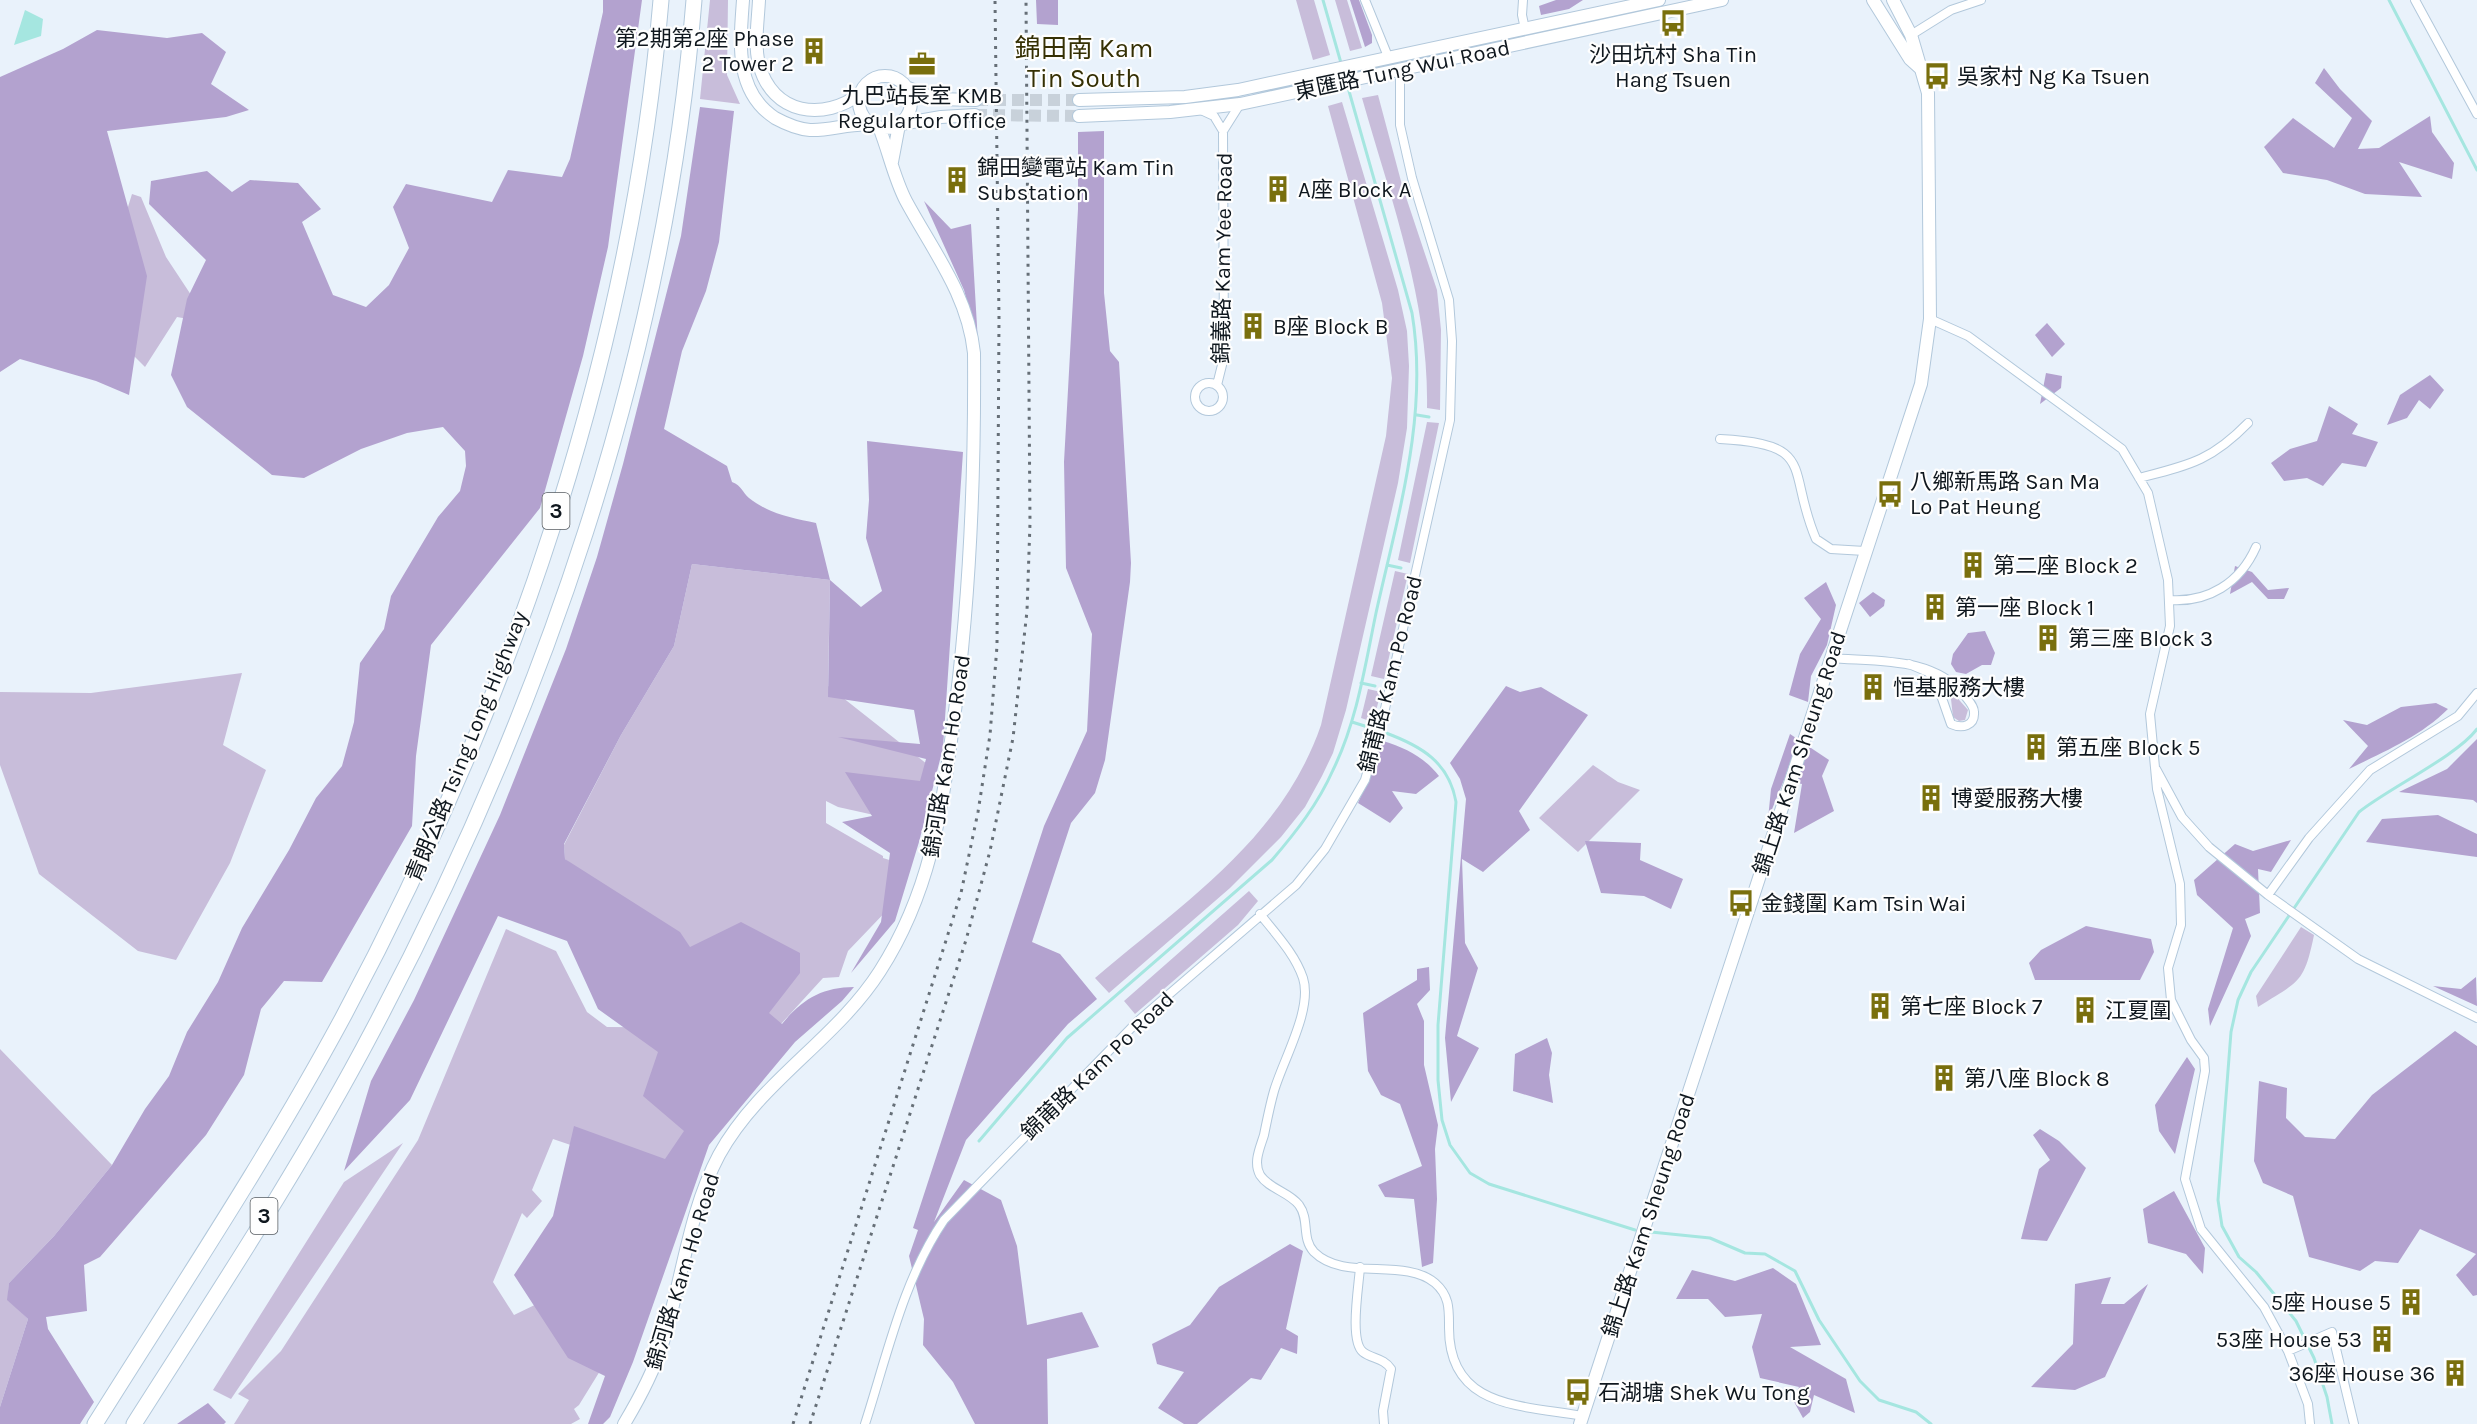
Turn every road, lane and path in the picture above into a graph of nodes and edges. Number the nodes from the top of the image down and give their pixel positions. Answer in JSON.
{"nodes":[{"id":1,"x":661,"y":0,"type":"edge"},
{"id":2,"x":694,"y":0,"type":"edge"},
{"id":3,"x":743,"y":0,"type":"edge"},
{"id":4,"x":759,"y":0,"type":"edge"},
{"id":5,"x":1365,"y":0,"type":"edge"},
{"id":6,"x":1523,"y":0,"type":"edge"},
{"id":7,"x":1659,"y":0,"type":"edge"},
{"id":8,"x":1722,"y":0,"type":"edge"},
{"id":9,"x":1873,"y":0,"type":"edge"},
{"id":10,"x":1893,"y":0,"type":"edge"},
{"id":11,"x":1981,"y":0,"type":"edge"},
{"id":12,"x":2415,"y":0,"type":"edge"},
{"id":13,"x":1525,"y":29,"type":"junction"},
{"id":14,"x":1911,"y":35,"type":"junction"},
{"id":15,"x":1389,"y":59,"type":"junction"},
{"id":16,"x":1921,"y":69,"type":"junction"},
{"id":17,"x":1395,"y":71,"type":"junction"},
{"id":18,"x":906,"y":87,"type":"junction"},
{"id":19,"x":861,"y":93,"type":"junction"},
{"id":20,"x":976,"y":100,"type":"tunnel mouth"},
{"id":21,"x":1079,"y":100,"type":"tunnel mouth"},
{"id":22,"x":1240,"y":104,"type":"junction"},
{"id":23,"x":1201,"y":110,"type":"junction"},
{"id":24,"x":2477,"y":114,"type":"edge"},
{"id":25,"x":975,"y":115,"type":"tunnel mouth"},
{"id":26,"x":1079,"y":116,"type":"tunnel mouth"},
{"id":27,"x":900,"y":125,"type":"junction"},
{"id":28,"x":877,"y":126,"type":"junction"},
{"id":29,"x":1223,"y":131,"type":"junction"},
{"id":30,"x":892,"y":162,"type":"junction"},
{"id":31,"x":1930,"y":319,"type":"junction"},
{"id":32,"x":1217,"y":385,"type":"dead end"},
{"id":33,"x":2248,"y":423,"type":"dead end"},
{"id":34,"x":1720,"y":439,"type":"dead end"},
{"id":35,"x":2139,"y":478,"type":"junction"},
{"id":36,"x":2256,"y":547,"type":"dead end"},
{"id":37,"x":1865,"y":551,"type":"junction"},
{"id":38,"x":2169,"y":600,"type":"junction"},
{"id":39,"x":1830,"y":658,"type":"junction"},
{"id":40,"x":1909,"y":664,"type":"junction"},
{"id":41,"x":2477,"y":693,"type":"edge"},
{"id":42,"x":2156,"y":769,"type":"junction"},
{"id":43,"x":2268,"y":895,"type":"junction"},
{"id":44,"x":1260,"y":914,"type":"junction"},
{"id":45,"x":2477,"y":1018,"type":"edge"},
{"id":46,"x":1360,"y":1268,"type":"junction"},
{"id":47,"x":2288,"y":1351,"type":"junction"},
{"id":48,"x":1581,"y":1420,"type":"edge"},
{"id":49,"x":95,"y":1424,"type":"edge"},
{"id":50,"x":134,"y":1424,"type":"edge"},
{"id":51,"x":624,"y":1424,"type":"edge"},
{"id":52,"x":865,"y":1424,"type":"edge"},
{"id":53,"x":1384,"y":1424,"type":"edge"},
{"id":54,"x":2310,"y":1424,"type":"edge"},
{"id":55,"x":2354,"y":1424,"type":"edge"}],
"edges":[{"from":1,"to":49,"type":"highway","name":"青朗公路 Tsing Long Highway","number":"3"},
{"from":2,"to":50,"type":"highway","name":"青朗公路 Tsing Long Highway","number":"3"},
{"from":3,"to":28,"type":"main road"},
{"from":4,"to":19,"type":"main road"},
{"from":5,"to":15,"type":"street"},
{"from":6,"to":13,"type":"street"},
{"from":7,"to":13,"type":"main road","name":"東匯路 Tung Wui Road"},
{"from":8,"to":17,"type":"main road","name":"東匯路 Tung Wui Road"},
{"from":9,"to":16,"type":"main road","name":"錦上路 Kam Sheung Road"},
{"from":10,"to":14,"type":"main road","name":"錦上路 Kam Sheung Road"},
{"from":11,"to":14,"type":"street"},
{"from":12,"to":24,"type":"street"},
{"from":13,"to":15,"type":"main road","name":"東匯路 Tung Wui Road"},
{"from":14,"to":16,"type":"main road","name":"錦上路 Kam Sheung Road"},
{"from":15,"to":21,"type":"main road","name":"東匯路 Tung Wui Road"},
{"from":16,"to":31,"type":"main road","name":"錦上路 Kam Sheung Road"},
{"from":17,"to":22,"type":"main road","name":"東匯路 Tung Wui Road"},
{"from":17,"to":44,"type":"street","name":"錦莆路 Kam Po Road"},
{"from":18,"to":19,"type":"main road"},
{"from":18,"to":20,"type":"main road"},
{"from":18,"to":27,"type":"main road"},
{"from":19,"to":28,"type":"main road"},
{"from":22,"to":23,"type":"main road","name":"東匯路 Tung Wui Road"},
{"from":22,"to":29,"type":"street","name":"錦義路 Kam Yee Road"},
{"from":23,"to":26,"type":"main road","name":"東匯路 Tung Wui Road"},
{"from":23,"to":29,"type":"street","name":"錦義路 Kam Yee Road"},
{"from":25,"to":27,"type":"main road"},
{"from":27,"to":28,"type":"main road"},
{"from":27,"to":30,"type":"main road"},
{"from":28,"to":30,"type":"main road","name":"錦河路 Kam Ho Road"},
{"from":29,"to":32,"type":"street","name":"錦義路 Kam Yee Road"},
{"from":30,"to":51,"type":"main road","name":"錦河路 Kam Ho Road"},
{"from":31,"to":35,"type":"street"},
{"from":31,"to":37,"type":"main road","name":"錦上路 Kam Sheung Road"},
{"from":33,"to":35,"type":"street"},
{"from":34,"to":37,"type":"street"},
{"from":35,"to":38,"type":"street"},
{"from":36,"to":38,"type":"street"},
{"from":37,"to":39,"type":"main road","name":"錦上路 Kam Sheung Road"},
{"from":38,"to":42,"type":"street"},
{"from":39,"to":40,"type":"street"},
{"from":39,"to":48,"type":"main road","name":"錦上路 Kam Sheung Road"},
{"from":40,"to":40,"type":"street"},
{"from":41,"to":43,"type":"street"},
{"from":42,"to":43,"type":"street"},
{"from":42,"to":47,"type":"street"},
{"from":43,"to":45,"type":"street"},
{"from":44,"to":46,"type":"street"},
{"from":44,"to":52,"type":"street","name":"錦莆路 Kam Po Road"},
{"from":46,"to":48,"type":"street"},
{"from":46,"to":53,"type":"street"},
{"from":47,"to":54,"type":"street"},
{"from":47,"to":55,"type":"street"}]}
